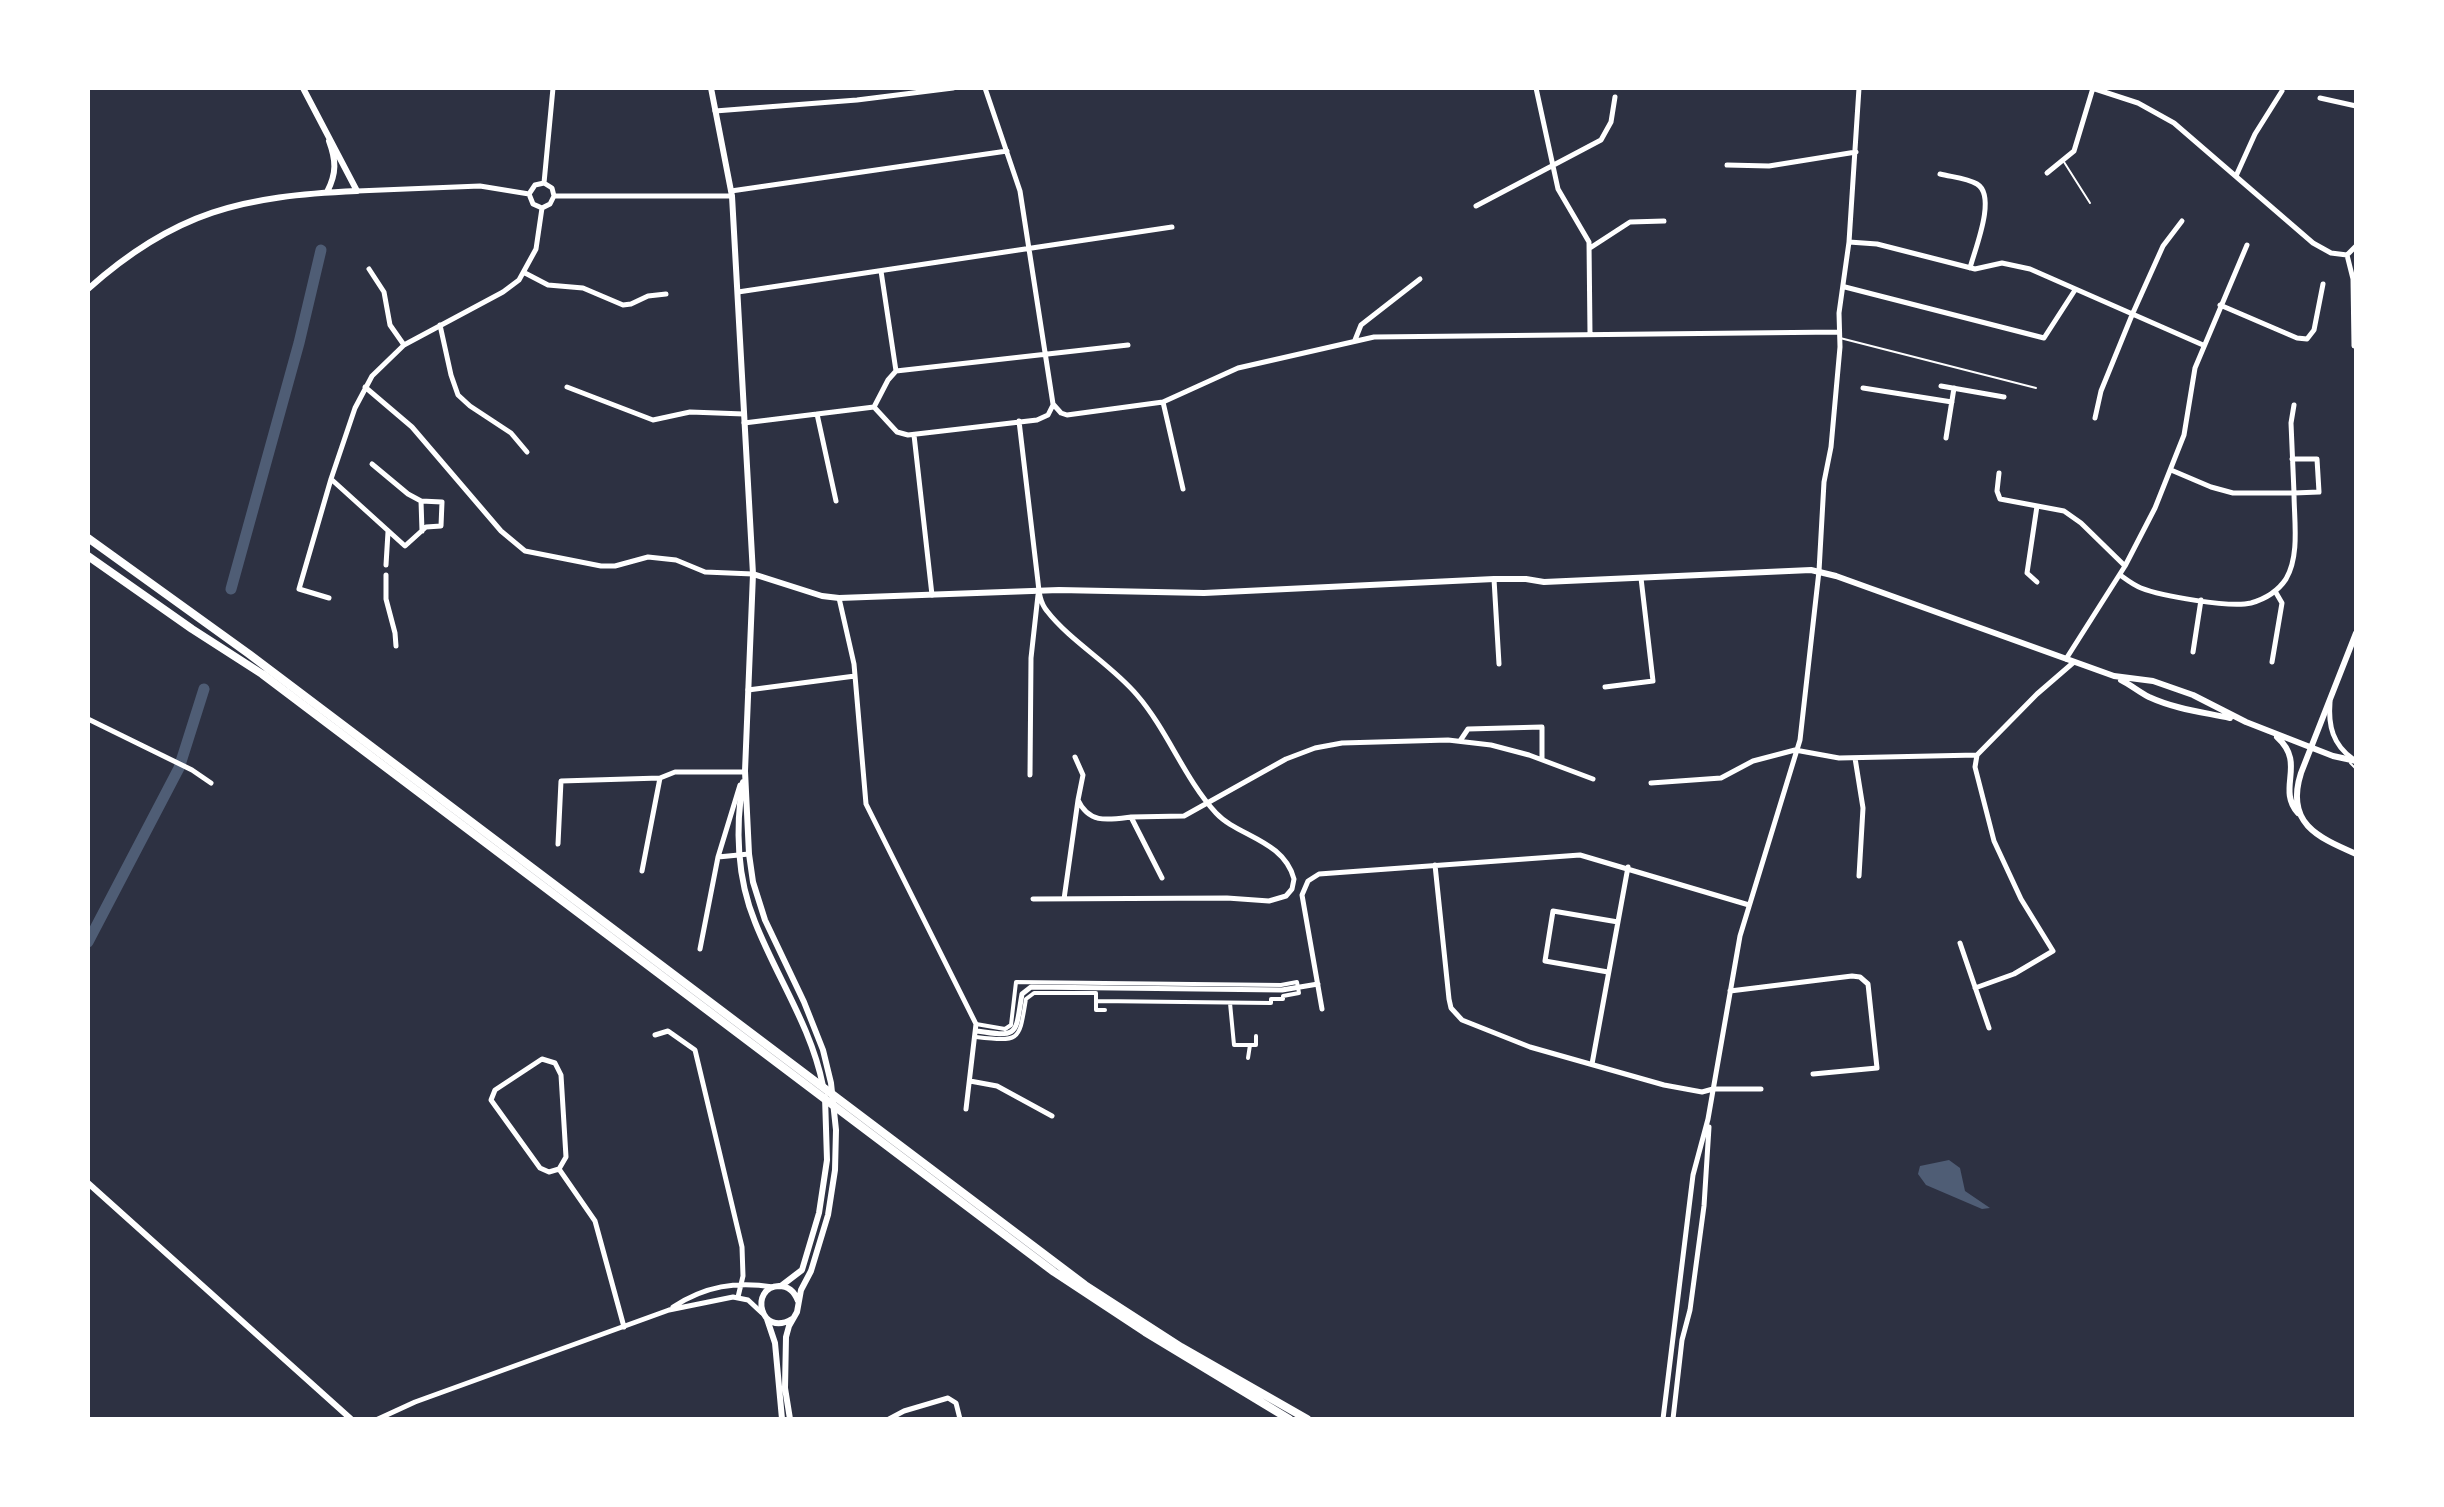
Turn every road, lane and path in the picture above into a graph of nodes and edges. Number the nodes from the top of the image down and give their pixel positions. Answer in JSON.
{"nodes":[{"id":1,"x":303,"y":88,"type":"edge"},
{"id":2,"x":553,"y":88,"type":"edge"},
{"id":3,"x":711,"y":88,"type":"edge"},
{"id":4,"x":953,"y":88,"type":"edge"},
{"id":5,"x":985,"y":88,"type":"edge"},
{"id":6,"x":1536,"y":88,"type":"edge"},
{"id":7,"x":1859,"y":88,"type":"edge"},
{"id":8,"x":2093,"y":88,"type":"edge"},
{"id":9,"x":2282,"y":91,"type":"dead end"},
{"id":10,"x":1615,"y":97,"type":"dead end"},
{"id":11,"x":2320,"y":98,"type":"dead end"},
{"id":12,"x":2356,"y":106,"type":"edge"},
{"id":13,"x":715,"y":111,"type":"junction"},
{"id":14,"x":326,"y":134,"type":"junction"},
{"id":15,"x":1007,"y":151,"type":"junction"},
{"id":16,"x":1856,"y":152,"type":"junction"},
{"id":17,"x":2063,"y":161,"type":"junction"},
{"id":18,"x":1727,"y":165,"type":"dead end"},
{"id":19,"x":1552,"y":166,"type":"junction"},
{"id":20,"x":2047,"y":173,"type":"dead end"},
{"id":21,"x":1940,"y":174,"type":"dead end"},
{"id":22,"x":2236,"y":176,"type":"junction"},
{"id":23,"x":544,"y":183,"type":"junction"},
{"id":24,"x":357,"y":191,"type":"junction"},
{"id":25,"x":327,"y":192,"type":"junction"},
{"id":26,"x":529,"y":194,"type":"junction"},
{"id":27,"x":731,"y":194,"type":"junction"},
{"id":28,"x":554,"y":196,"type":"junction"},
{"id":29,"x":2090,"y":203,"type":"dead end"},
{"id":30,"x":1476,"y":206,"type":"dead end"},
{"id":31,"x":542,"y":208,"type":"junction"},
{"id":32,"x":1664,"y":221,"type":"dead end"},
{"id":33,"x":2182,"y":221,"type":"dead end"},
{"id":34,"x":1172,"y":227,"type":"dead end"},
{"id":35,"x":1849,"y":242,"type":"junction"},
{"id":36,"x":2247,"y":245,"type":"dead end"},
{"id":37,"x":2356,"y":246,"type":"edge"},
{"id":38,"x":1590,"y":248,"type":"junction"},
{"id":39,"x":1028,"y":249,"type":"junction"},
{"id":40,"x":2347,"y":255,"type":"junction"},
{"id":41,"x":1970,"y":268,"type":"junction"},
{"id":42,"x":369,"y":269,"type":"dead end"},
{"id":43,"x":881,"y":271,"type":"junction"},
{"id":44,"x":525,"y":273,"type":"junction"},
{"id":45,"x":1420,"y":279,"type":"dead end"},
{"id":46,"x":2323,"y":284,"type":"dead end"},
{"id":47,"x":1845,"y":287,"type":"junction"},
{"id":48,"x":2075,"y":290,"type":"junction"},
{"id":49,"x":88,"y":291,"type":"edge"},
{"id":50,"x":738,"y":292,"type":"junction"},
{"id":51,"x":666,"y":294,"type":"dead end"},
{"id":52,"x":2220,"y":305,"type":"junction"},
{"id":53,"x":2132,"y":315,"type":"junction"},
{"id":54,"x":440,"y":325,"type":"junction"},
{"id":55,"x":1590,"y":334,"type":"junction"},
{"id":56,"x":1839,"y":335,"type":"junction"},
{"id":57,"x":1355,"y":340,"type":"junction"},
{"id":58,"x":404,"y":345,"type":"junction"},
{"id":59,"x":1128,"y":345,"type":"dead end"},
{"id":60,"x":2203,"y":345,"type":"junction"},
{"id":61,"x":2354,"y":346,"type":"edge"},
{"id":62,"x":1046,"y":354,"type":"junction"},
{"id":63,"x":896,"y":371,"type":"junction"},
{"id":64,"x":1941,"y":386,"type":"dead end"},
{"id":65,"x":365,"y":387,"type":"junction"},
{"id":66,"x":567,"y":387,"type":"dead end"},
{"id":67,"x":1863,"y":388,"type":"dead end"},
{"id":68,"x":1954,"y":388,"type":"junction"},
{"id":69,"x":2036,"y":388,"type":"dead end"},
{"id":70,"x":2004,"y":397,"type":"dead end"},
{"id":71,"x":1163,"y":402,"type":"junction"},
{"id":72,"x":1952,"y":402,"type":"junction"},
{"id":73,"x":1053,"y":404,"type":"junction"},
{"id":74,"x":2294,"y":405,"type":"dead end"},
{"id":75,"x":874,"y":407,"type":"junction"},
{"id":76,"x":744,"y":414,"type":"junction"},
{"id":77,"x":817,"y":414,"type":"junction"},
{"id":78,"x":2095,"y":418,"type":"dead end"},
{"id":79,"x":1019,"y":421,"type":"junction"},
{"id":80,"x":744,"y":423,"type":"junction"},
{"id":81,"x":914,"y":435,"type":"junction"},
{"id":82,"x":1946,"y":438,"type":"dead end"},
{"id":83,"x":527,"y":452,"type":"dead end"},
{"id":84,"x":2292,"y":459,"type":"junction"},
{"id":85,"x":372,"y":464,"type":"dead end"},
{"id":86,"x":2171,"y":470,"type":"junction"},
{"id":87,"x":1999,"y":473,"type":"dead end"},
{"id":88,"x":331,"y":479,"type":"junction"},
{"id":89,"x":1183,"y":489,"type":"dead end"},
{"id":90,"x":2294,"y":493,"type":"junction"},
{"id":91,"x":421,"y":501,"type":"junction"},
{"id":92,"x":836,"y":501,"type":"dead end"},
{"id":93,"x":2037,"y":506,"type":"junction"},
{"id":94,"x":388,"y":531,"type":"junction"},
{"id":95,"x":422,"y":531,"type":"junction"},
{"id":96,"x":88,"y":538,"type":"edge"},
{"id":97,"x":88,"y":556,"type":"edge"},
{"id":98,"x":386,"y":565,"type":"dead end"},
{"id":99,"x":2125,"y":566,"type":"junction"},
{"id":100,"x":1819,"y":571,"type":"junction"},
{"id":101,"x":753,"y":574,"type":"junction"},
{"id":102,"x":386,"y":575,"type":"dead end"},
{"id":103,"x":2120,"y":575,"type":"junction"},
{"id":104,"x":1641,"y":578,"type":"junction"},
{"id":105,"x":1494,"y":579,"type":"junction"},
{"id":106,"x":2037,"y":582,"type":"dead end"},
{"id":107,"x":1039,"y":590,"type":"junction"},
{"id":108,"x":2275,"y":591,"type":"junction"},
{"id":109,"x":932,"y":595,"type":"junction"},
{"id":110,"x":329,"y":598,"type":"dead end"},
{"id":111,"x":839,"y":598,"type":"junction"},
{"id":112,"x":2201,"y":600,"type":"junction"},
{"id":113,"x":2356,"y":633,"type":"edge"},
{"id":114,"x":396,"y":646,"type":"dead end"},
{"id":115,"x":2193,"y":652,"type":"dead end"},
{"id":116,"x":2070,"y":660,"type":"junction"},
{"id":117,"x":2272,"y":662,"type":"dead end"},
{"id":118,"x":1499,"y":664,"type":"dead end"},
{"id":119,"x":855,"y":676,"type":"junction"},
{"id":120,"x":2114,"y":676,"type":"junction"},
{"id":121,"x":1605,"y":687,"type":"dead end"},
{"id":122,"x":2334,"y":689,"type":"junction"},
{"id":123,"x":748,"y":690,"type":"junction"},
{"id":124,"x":88,"y":719,"type":"edge"},
{"id":125,"x":2246,"y":722,"type":"junction"},
{"id":126,"x":2268,"y":730,"type":"junction"},
{"id":127,"x":1460,"y":741,"type":"junction"},
{"id":128,"x":2311,"y":748,"type":"junction"},
{"id":129,"x":2340,"y":749,"type":"junction"},
{"id":130,"x":1798,"y":751,"type":"junction"},
{"id":131,"x":1977,"y":755,"type":"junction"},
{"id":132,"x":1075,"y":757,"type":"dead end"},
{"id":133,"x":1855,"y":758,"type":"junction"},
{"id":134,"x":1542,"y":759,"type":"junction"},
{"id":135,"x":2347,"y":760,"type":"junction"},
{"id":136,"x":2356,"y":761,"type":"edge"},
{"id":137,"x":2356,"y":769,"type":"edge"},
{"id":138,"x":745,"y":771,"type":"junction"},
{"id":139,"x":1030,"y":775,"type":"dead end"},
{"id":140,"x":660,"y":778,"type":"junction"},
{"id":141,"x":1593,"y":779,"type":"dead end"},
{"id":142,"x":211,"y":783,"type":"dead end"},
{"id":143,"x":1651,"y":783,"type":"dead end"},
{"id":144,"x":1078,"y":800,"type":"junction"},
{"id":145,"x":1208,"y":804,"type":"junction"},
{"id":146,"x":1131,"y":817,"type":"junction"},
{"id":147,"x":2302,"y":818,"type":"junction"},
{"id":148,"x":558,"y":844,"type":"dead end"},
{"id":149,"x":749,"y":854,"type":"junction"},
{"id":150,"x":2356,"y":854,"type":"edge"},
{"id":151,"x":740,"y":855,"type":"junction"},
{"id":152,"x":718,"y":857,"type":"junction"},
{"id":153,"x":1435,"y":865,"type":"junction"},
{"id":154,"x":1628,"y":867,"type":"junction"},
{"id":155,"x":642,"y":871,"type":"dead end"},
{"id":156,"x":1859,"y":876,"type":"dead end"},
{"id":157,"x":1162,"y":878,"type":"dead end"},
{"id":158,"x":1033,"y":899,"type":"dead end"},
{"id":159,"x":1064,"y":899,"type":"junction"},
{"id":160,"x":1749,"y":905,"type":"junction"},
{"id":161,"x":1618,"y":922,"type":"junction"},
{"id":162,"x":1960,"y":943,"type":"dead end"},
{"id":163,"x":700,"y":949,"type":"dead end"},
{"id":164,"x":1608,"y":972,"type":"junction"},
{"id":165,"x":1318,"y":984,"type":"junction"},
{"id":166,"x":1298,"y":987,"type":"junction"},
{"id":167,"x":1975,"y":988,"type":"junction"},
{"id":168,"x":1730,"y":991,"type":"junction"},
{"id":169,"x":1096,"y":1001,"type":"junction"},
{"id":170,"x":1230,"y":1003,"type":"junction"},
{"id":171,"x":1322,"y":1009,"type":"dead end"},
{"id":172,"x":1105,"y":1010,"type":"dead end"},
{"id":173,"x":1989,"y":1028,"type":"dead end"},
{"id":174,"x":976,"y":1031,"type":"junction"},
{"id":175,"x":655,"y":1035,"type":"dead end"},
{"id":176,"x":1256,"y":1036,"type":"dead end"},
{"id":177,"x":1250,"y":1045,"type":"junction"},
{"id":178,"x":1248,"y":1058,"type":"dead end"},
{"id":179,"x":1592,"y":1064,"type":"junction"},
{"id":180,"x":1813,"y":1074,"type":"dead end"},
{"id":181,"x":970,"y":1081,"type":"junction"},
{"id":182,"x":1713,"y":1089,"type":"junction"},
{"id":183,"x":1761,"y":1089,"type":"dead end"},
{"id":184,"x":1710,"y":1106,"type":"junction"},
{"id":185,"x":966,"y":1109,"type":"dead end"},
{"id":186,"x":1052,"y":1116,"type":"dead end"},
{"id":187,"x":559,"y":1169,"type":"junction"},
{"id":188,"x":88,"y":1183,"type":"edge"},
{"id":189,"x":741,"y":1284,"type":"junction"},
{"id":190,"x":777,"y":1287,"type":"junction"},
{"id":191,"x":738,"y":1297,"type":"junction"},
{"id":192,"x":798,"y":1305,"type":"junction"},
{"id":193,"x":669,"y":1310,"type":"junction"},
{"id":194,"x":765,"y":1316,"type":"junction"},
{"id":195,"x":792,"y":1319,"type":"junction"},
{"id":196,"x":624,"y":1327,"type":"junction"},
{"id":197,"x":351,"y":1419,"type":"edge"},
{"id":198,"x":378,"y":1419,"type":"edge"},
{"id":199,"x":782,"y":1419,"type":"edge"},
{"id":200,"x":790,"y":1419,"type":"edge"},
{"id":201,"x":889,"y":1419,"type":"edge"},
{"id":202,"x":960,"y":1419,"type":"edge"},
{"id":203,"x":1289,"y":1419,"type":"edge"},
{"id":204,"x":1307,"y":1419,"type":"edge"},
{"id":205,"x":1663,"y":1419,"type":"edge"},
{"id":206,"x":1673,"y":1419,"type":"edge"}],
"edges":[{"from":1,"to":14,"type":"street"},
{"from":2,"to":23,"type":"street"},
{"from":3,"to":13,"type":"street"},
{"from":4,"to":13,"type":"street"},
{"from":5,"to":15,"type":"street"},
{"from":6,"to":19,"type":"street"},
{"from":7,"to":16,"type":"street"},
{"from":8,"to":17,"type":"street"},
{"from":8,"to":22,"type":"street"},
{"from":9,"to":22,"type":"street"},
{"from":10,"to":19,"type":"street"},
{"from":11,"to":12,"type":"street"},
{"from":13,"to":27,"type":"street"},
{"from":14,"to":24,"type":"street"},
{"from":14,"to":25,"type":"street"},
{"from":15,"to":27,"type":"street"},
{"from":15,"to":39,"type":"street"},
{"from":16,"to":18,"type":"street"},
{"from":16,"to":35,"type":"street"},
{"from":17,"to":20,"type":"street"},
{"from":17,"to":29,"type":"lane"},
{"from":19,"to":30,"type":"street"},
{"from":19,"to":38,"type":"street"},
{"from":21,"to":41,"type":"street"},
{"from":22,"to":40,"type":"street"},
{"from":23,"to":26,"type":"street"},
{"from":23,"to":28,"type":"street"},
{"from":24,"to":25,"type":"street"},
{"from":24,"to":26,"type":"street"},
{"from":25,"to":49,"type":"street"},
{"from":26,"to":31,"type":"street"},
{"from":27,"to":28,"type":"street"},
{"from":27,"to":50,"type":"street"},
{"from":28,"to":31,"type":"street"},
{"from":31,"to":44,"type":"street"},
{"from":32,"to":38,"type":"street"},
{"from":33,"to":53,"type":"street"},
{"from":34,"to":39,"type":"street"},
{"from":35,"to":41,"type":"street"},
{"from":35,"to":47,"type":"street"},
{"from":36,"to":52,"type":"street"},
{"from":37,"to":40,"type":"street"},
{"from":38,"to":55,"type":"street"},
{"from":39,"to":43,"type":"street"},
{"from":39,"to":62,"type":"street"},
{"from":40,"to":61,"type":"street"},
{"from":41,"to":48,"type":"street"},
{"from":42,"to":58,"type":"street"},
{"from":43,"to":50,"type":"street"},
{"from":43,"to":63,"type":"street"},
{"from":44,"to":51,"type":"street"},
{"from":44,"to":54,"type":"street"},
{"from":45,"to":57,"type":"street"},
{"from":46,"to":52,"type":"street"},
{"from":47,"to":48,"type":"street"},
{"from":47,"to":56,"type":"street"},
{"from":48,"to":53,"type":"street"},
{"from":50,"to":76,"type":"street"},
{"from":52,"to":60,"type":"street"},
{"from":53,"to":60,"type":"street"},
{"from":53,"to":78,"type":"street"},
{"from":54,"to":58,"type":"street"},
{"from":54,"to":83,"type":"street"},
{"from":55,"to":56,"type":"street"},
{"from":55,"to":57,"type":"street"},
{"from":56,"to":69,"type":"lane"},
{"from":56,"to":100,"type":"street"},
{"from":57,"to":71,"type":"street"},
{"from":58,"to":65,"type":"street"},
{"from":59,"to":62,"type":"street"},
{"from":60,"to":86,"type":"street"},
{"from":62,"to":63,"type":"street"},
{"from":62,"to":73,"type":"street"},
{"from":63,"to":75,"type":"street"},
{"from":64,"to":68,"type":"street"},
{"from":65,"to":88,"type":"street"},
{"from":65,"to":101,"type":"street"},
{"from":66,"to":76,"type":"street"},
{"from":67,"to":72,"type":"street"},
{"from":68,"to":70,"type":"street"},
{"from":68,"to":72,"type":"street"},
{"from":71,"to":73,"type":"street"},
{"from":71,"to":89,"type":"street"},
{"from":72,"to":82,"type":"street"},
{"from":73,"to":79,"type":"street"},
{"from":74,"to":84,"type":"street"},
{"from":75,"to":77,"type":"street"},
{"from":75,"to":81,"type":"street"},
{"from":76,"to":80,"type":"street"},
{"from":77,"to":80,"type":"street"},
{"from":77,"to":92,"type":"street"},
{"from":79,"to":81,"type":"street"},
{"from":79,"to":107,"type":"street"},
{"from":80,"to":101,"type":"street"},
{"from":81,"to":109,"type":"street"},
{"from":84,"to":90,"type":"street"},
{"from":84,"to":90,"type":"street"},
{"from":85,"to":91,"type":"street"},
{"from":86,"to":90,"type":"street"},
{"from":86,"to":99,"type":"street"},
{"from":87,"to":93,"type":"street"},
{"from":88,"to":94,"type":"street"},
{"from":88,"to":110,"type":"street"},
{"from":90,"to":108,"type":"street"},
{"from":91,"to":95,"type":"street"},
{"from":91,"to":95,"type":"street"},
{"from":93,"to":99,"type":"street"},
{"from":93,"to":106,"type":"street"},
{"from":94,"to":95,"type":"street"},
{"from":94,"to":98,"type":"street"},
{"from":96,"to":204,"type":"highway"},
{"from":97,"to":203,"type":"highway"},
{"from":99,"to":103,"type":"street"},
{"from":100,"to":104,"type":"street"},
{"from":100,"to":116,"type":"street"},
{"from":100,"to":130,"type":"street"},
{"from":101,"to":111,"type":"street"},
{"from":101,"to":123,"type":"street"},
{"from":102,"to":114,"type":"street"},
{"from":103,"to":112,"type":"street"},
{"from":103,"to":116,"type":"street"},
{"from":104,"to":105,"type":"street"},
{"from":104,"to":121,"type":"street"},
{"from":105,"to":107,"type":"street"},
{"from":105,"to":118,"type":"street"},
{"from":107,"to":109,"type":"street"},
{"from":107,"to":139,"type":"street"},
{"from":107,"to":145,"type":"street"},
{"from":108,"to":112,"type":"street"},
{"from":108,"to":117,"type":"street"},
{"from":109,"to":111,"type":"street"},
{"from":111,"to":119,"type":"street"},
{"from":112,"to":115,"type":"street"},
{"from":113,"to":122,"type":"street"},
{"from":116,"to":120,"type":"street"},
{"from":116,"to":131,"type":"street"},
{"from":119,"to":123,"type":"street"},
{"from":119,"to":174,"type":"street"},
{"from":120,"to":125,"type":"street"},
{"from":120,"to":125,"type":"street"},
{"from":122,"to":128,"type":"street"},
{"from":122,"to":129,"type":"street"},
{"from":123,"to":138,"type":"street"},
{"from":124,"to":142,"type":"street"},
{"from":125,"to":126,"type":"street"},
{"from":126,"to":128,"type":"street"},
{"from":126,"to":147,"type":"street"},
{"from":127,"to":134,"type":"street"},
{"from":127,"to":134,"type":"street"},
{"from":127,"to":145,"type":"street"},
{"from":128,"to":135,"type":"street"},
{"from":128,"to":147,"type":"street"},
{"from":129,"to":135,"type":"lane"},
{"from":129,"to":136,"type":"street"},
{"from":130,"to":133,"type":"street"},
{"from":130,"to":143,"type":"street"},
{"from":130,"to":160,"type":"street"},
{"from":131,"to":133,"type":"street"},
{"from":131,"to":167,"type":"street"},
{"from":132,"to":144,"type":"street"},
{"from":133,"to":156,"type":"street"},
{"from":134,"to":141,"type":"street"},
{"from":135,"to":136,"type":"street"},
{"from":135,"to":137,"type":"lane"},
{"from":138,"to":140,"type":"street"},
{"from":138,"to":149,"type":"street"},
{"from":138,"to":151,"type":"street"},
{"from":138,"to":152,"type":"street"},
{"from":140,"to":148,"type":"street"},
{"from":140,"to":155,"type":"street"},
{"from":144,"to":146,"type":"street"},
{"from":144,"to":159,"type":"street"},
{"from":145,"to":146,"type":"street"},
{"from":145,"to":159,"type":"street"},
{"from":146,"to":157,"type":"street"},
{"from":147,"to":150,"type":"street"},
{"from":149,"to":151,"type":"street"},
{"from":149,"to":192,"type":"street"},
{"from":151,"to":152,"type":"street"},
{"from":151,"to":190,"type":"street"},
{"from":152,"to":163,"type":"street"},
{"from":153,"to":154,"type":"street"},
{"from":153,"to":165,"type":"street"},
{"from":153,"to":179,"type":"street"},
{"from":154,"to":160,"type":"street"},
{"from":154,"to":161,"type":"street"},
{"from":158,"to":159,"type":"street"},
{"from":160,"to":168,"type":"street"},
{"from":161,"to":164,"type":"street"},
{"from":161,"to":164,"type":"street"},
{"from":162,"to":167,"type":"street"},
{"from":164,"to":179,"type":"street"},
{"from":165,"to":166,"type":"street"},
{"from":165,"to":171,"type":"street"},
{"from":166,"to":170,"type":"street"},
{"from":166,"to":174,"type":"street"},
{"from":166,"to":174,"type":"street"},
{"from":167,"to":173,"type":"street"},
{"from":168,"to":180,"type":"street"},
{"from":168,"to":182,"type":"street"},
{"from":169,"to":170,"type":"street"},
{"from":169,"to":172,"type":"street"},
{"from":169,"to":174,"type":"street"},
{"from":170,"to":177,"type":"street"},
{"from":174,"to":181,"type":"street"},
{"from":175,"to":189,"type":"street"},
{"from":176,"to":177,"type":"street"},
{"from":177,"to":178,"type":"street"},
{"from":179,"to":182,"type":"street"},
{"from":181,"to":185,"type":"street"},
{"from":181,"to":186,"type":"street"},
{"from":182,"to":183,"type":"street"},
{"from":182,"to":184,"type":"street"},
{"from":184,"to":205,"type":"street"},
{"from":184,"to":206,"type":"street"},
{"from":187,"to":187,"type":"street"},
{"from":187,"to":196,"type":"street"},
{"from":188,"to":197,"type":"street"},
{"from":189,"to":190,"type":"street"},
{"from":189,"to":191,"type":"street"},
{"from":189,"to":193,"type":"street"},
{"from":190,"to":192,"type":"street"},
{"from":190,"to":194,"type":"street"},
{"from":191,"to":193,"type":"street"},
{"from":191,"to":194,"type":"street"},
{"from":192,"to":195,"type":"street"},
{"from":193,"to":196,"type":"street"},
{"from":194,"to":195,"type":"street"},
{"from":194,"to":199,"type":"street"},
{"from":195,"to":200,"type":"street"},
{"from":196,"to":198,"type":"street"},
{"from":201,"to":202,"type":"street"}]}
